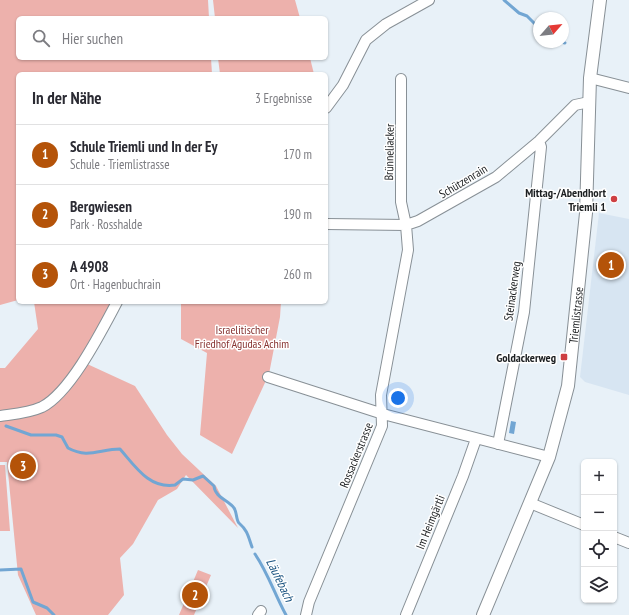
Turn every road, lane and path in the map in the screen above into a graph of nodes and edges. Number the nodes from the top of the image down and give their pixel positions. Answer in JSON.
{"nodes":[{"id":1,"x":429,"y":0,"type":"edge"},
{"id":2,"x":600,"y":0,"type":"edge"},
{"id":3,"x":590,"y":78,"type":"junction"},
{"id":4,"x":401,"y":79,"type":"dead end"},
{"id":5,"x":629,"y":88,"type":"edge"},
{"id":6,"x":589,"y":102,"type":"junction"},
{"id":7,"x":328,"y":105,"type":"edge"},
{"id":8,"x":539,"y":141,"type":"junction"},
{"id":9,"x":328,"y":224,"type":"edge"},
{"id":10,"x":406,"y":225,"type":"junction"},
{"id":11,"x":116,"y":304,"type":"edge"},
{"id":12,"x":268,"y":377,"type":"dead end"},
{"id":13,"x":383,"y":414,"type":"junction"},
{"id":14,"x":0,"y":416,"type":"edge"},
{"id":15,"x":476,"y":439,"type":"junction"},
{"id":16,"x":498,"y":444,"type":"junction"},
{"id":17,"x":549,"y":457,"type":"junction"},
{"id":18,"x":530,"y":503,"type":"junction"},
{"id":19,"x":581,"y":524,"type":"edge"},
{"id":20,"x":617,"y":538,"type":"edge"},
{"id":21,"x":629,"y":543,"type":"edge"},
{"id":22,"x":306,"y":615,"type":"edge"},
{"id":23,"x":406,"y":615,"type":"edge"},
{"id":24,"x":483,"y":615,"type":"edge"}],
"edges":[{"from":1,"to":7,"type":"street"},
{"from":2,"to":3,"type":"street","name":"Triemlistrasse"},
{"from":3,"to":5,"type":"street"},
{"from":3,"to":6,"type":"street","name":"Triemlistrasse"},
{"from":4,"to":10,"type":"street","name":"Brünneliacker"},
{"from":6,"to":8,"type":"street","name":"Schützenrain"},
{"from":6,"to":17,"type":"street","name":"Triemlistrasse"},
{"from":8,"to":10,"type":"street","name":"Schützenrain"},
{"from":8,"to":16,"type":"street","name":"Steinackerweg"},
{"from":9,"to":10,"type":"street","name":"Schützenrain"},
{"from":10,"to":13,"type":"street","name":"Rossackerstrasse"},
{"from":11,"to":14,"type":"street"},
{"from":12,"to":13,"type":"street"},
{"from":13,"to":15,"type":"street"},
{"from":13,"to":22,"type":"street","name":"Rossackerstrasse"},
{"from":15,"to":16,"type":"street"},
{"from":15,"to":23,"type":"street","name":"Im Heimgärtli"},
{"from":16,"to":17,"type":"street"},
{"from":17,"to":18,"type":"street","name":"Triemlistrasse"},
{"from":18,"to":19,"type":"street"},
{"from":18,"to":24,"type":"street","name":"Triemlistrasse"},
{"from":20,"to":21,"type":"street"}]}
